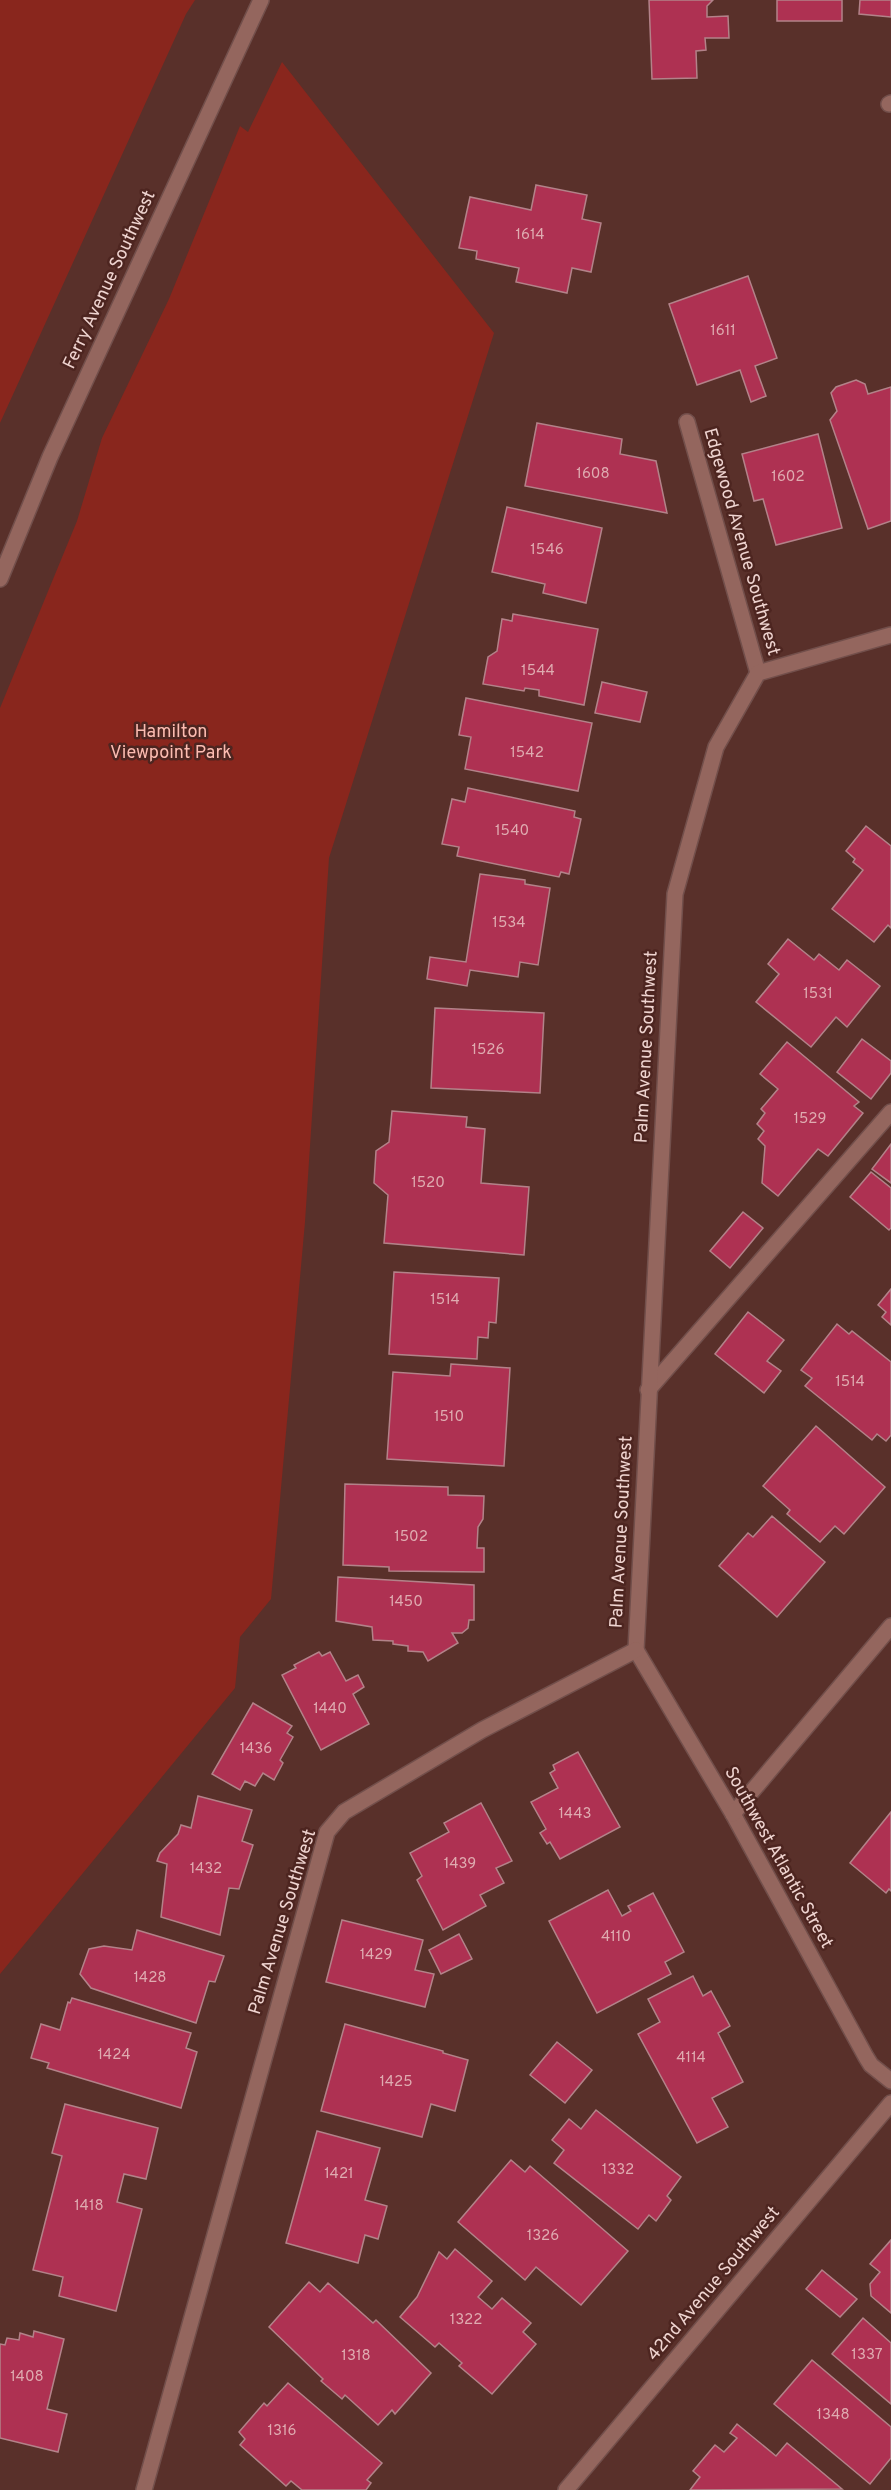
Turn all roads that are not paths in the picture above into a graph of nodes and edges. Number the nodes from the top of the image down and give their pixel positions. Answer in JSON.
{"nodes":[{"id":1,"x":261,"y":0,"type":"edge"},
{"id":2,"x":687,"y":422,"type":"dead end"},
{"id":3,"x":0,"y":579,"type":"edge"},
{"id":4,"x":891,"y":635,"type":"edge"},
{"id":5,"x":758,"y":673,"type":"junction"},
{"id":6,"x":891,"y":1112,"type":"edge"},
{"id":7,"x":648,"y":1390,"type":"junction"},
{"id":8,"x":891,"y":1626,"type":"edge"},
{"id":9,"x":636,"y":1650,"type":"junction"},
{"id":10,"x":732,"y":1814,"type":"junction"},
{"id":11,"x":891,"y":2081,"type":"edge"},
{"id":12,"x":891,"y":2103,"type":"edge"},
{"id":13,"x":144,"y":2490,"type":"edge"},
{"id":14,"x":566,"y":2490,"type":"edge"}],
"edges":[{"from":1,"to":3,"type":"street","name":"Ferry Avenue Southwest"},
{"from":2,"to":5,"type":"street","name":"Edgewood Avenue Southwest"},
{"from":4,"to":5,"type":"street"},
{"from":5,"to":7,"type":"street","name":"Palm Avenue Southwest"},
{"from":6,"to":7,"type":"street"},
{"from":7,"to":9,"type":"street","name":"Palm Avenue Southwest"},
{"from":8,"to":10,"type":"street"},
{"from":9,"to":10,"type":"street","name":"Southwest Atlantic Street"},
{"from":9,"to":13,"type":"street","name":"Palm Avenue Southwest"},
{"from":10,"to":11,"type":"street","name":"Southwest Atlantic Street"},
{"from":12,"to":14,"type":"street","name":"42nd Avenue Southwest"}]}
